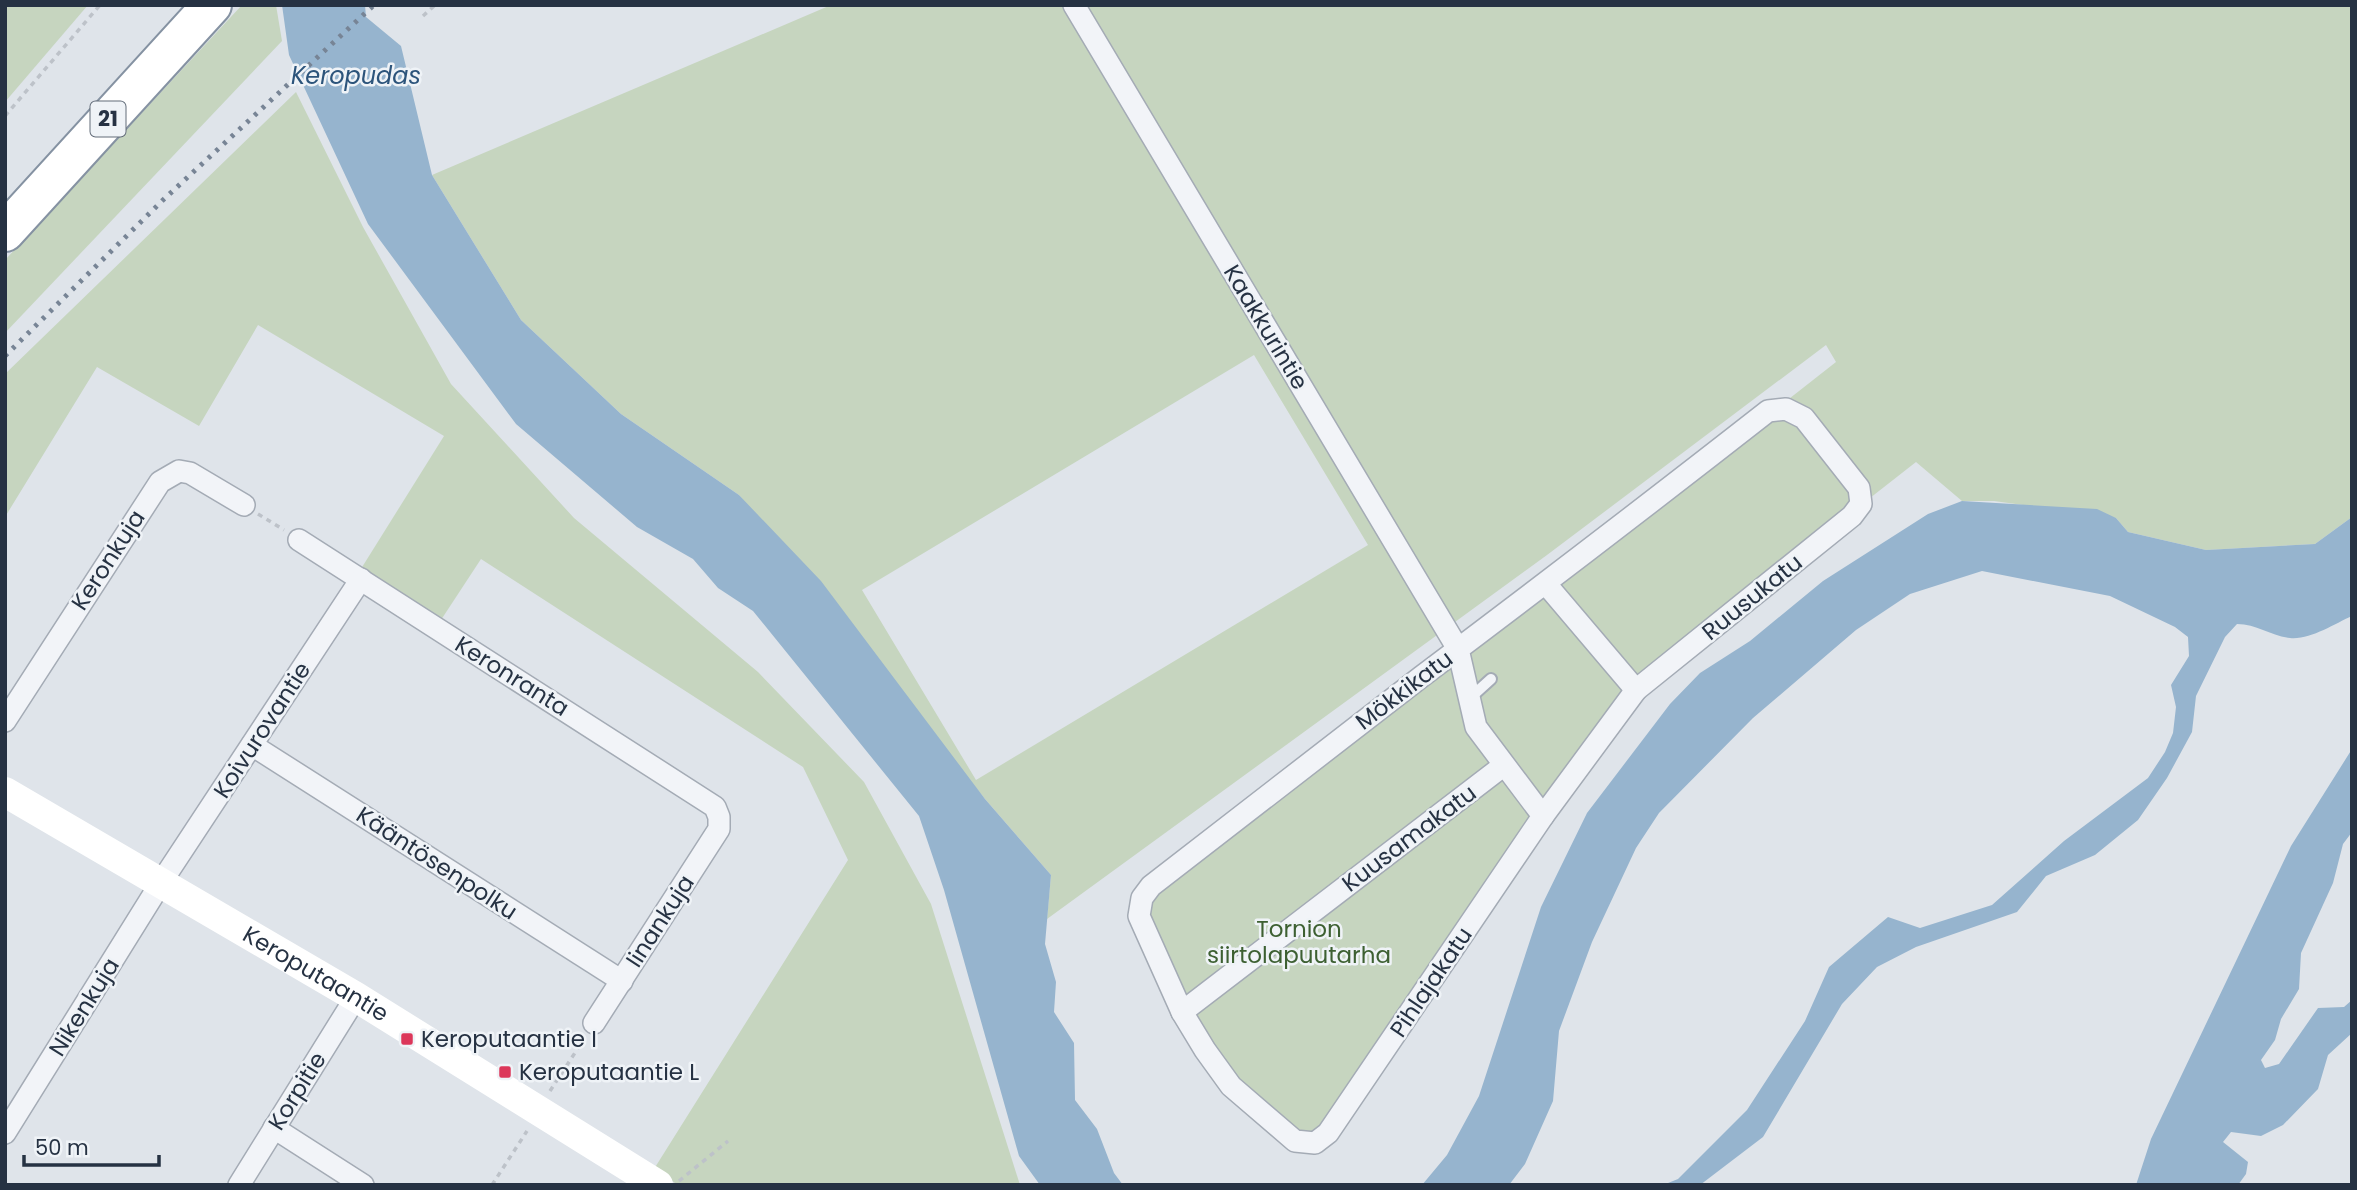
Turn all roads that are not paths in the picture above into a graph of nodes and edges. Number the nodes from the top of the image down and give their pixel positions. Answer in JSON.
{"nodes":[{"id":1,"x":212,"y":5,"type":"edge"},
{"id":2,"x":1074,"y":5,"type":"edge"},
{"id":3,"x":5,"y":232,"type":"edge"},
{"id":4,"x":1768,"y":411,"type":"joint"},
{"id":5,"x":244,"y":505,"type":"road end"},
{"id":6,"x":299,"y":540,"type":"road end"},
{"id":7,"x":361,"y":579,"type":"junction"},
{"id":8,"x":1546,"y":584,"type":"junction"},
{"id":9,"x":1458,"y":649,"type":"junction"},
{"id":10,"x":1491,"y":679,"type":"dead end"},
{"id":11,"x":1636,"y":690,"type":"junction"},
{"id":12,"x":1468,"y":700,"type":"junction"},
{"id":13,"x":5,"y":720,"type":"edge"},
{"id":14,"x":252,"y":745,"type":"junction"},
{"id":15,"x":1503,"y":766,"type":"junction"},
{"id":16,"x":5,"y":792,"type":"edge"},
{"id":17,"x":1543,"y":816,"type":"junction"},
{"id":18,"x":719,"y":817,"type":"joint"},
{"id":19,"x":162,"y":881,"type":"junction"},
{"id":20,"x":622,"y":981,"type":"junction"},
{"id":21,"x":356,"y":997,"type":"junction"},
{"id":22,"x":1182,"y":1012,"type":"junction"},
{"id":23,"x":594,"y":1023,"type":"dead end"},
{"id":24,"x":274,"y":1128,"type":"junction"},
{"id":25,"x":5,"y":1133,"type":"edge"},
{"id":26,"x":239,"y":1185,"type":"edge"},
{"id":27,"x":363,"y":1185,"type":"edge"},
{"id":28,"x":658,"y":1185,"type":"edge"}],
"edges":[{"from":1,"to":3,"type":"highway","number":"21"},
{"from":2,"to":9,"type":"street","name":"Kaakkurintie"},
{"from":4,"to":8,"type":"street","name":"Mökkikatu"},
{"from":4,"to":11,"type":"street","name":"Ruusukatu"},
{"from":5,"to":13,"type":"street","name":"Keronkuja"},
{"from":6,"to":7,"type":"street","name":"Keronranta"},
{"from":7,"to":14,"type":"street","name":"Koivurovantie"},
{"from":7,"to":18,"type":"street","name":"Keronranta"},
{"from":8,"to":9,"type":"street","name":"Mökkikatu"},
{"from":8,"to":11,"type":"street"},
{"from":9,"to":12,"type":"street"},
{"from":9,"to":22,"type":"street","name":"Mökkikatu"},
{"from":10,"to":12,"type":"lane"},
{"from":11,"to":17,"type":"street"},
{"from":12,"to":15,"type":"street"},
{"from":14,"to":19,"type":"street","name":"Koivurovantie"},
{"from":14,"to":20,"type":"street","name":"Kääntösenpolku"},
{"from":15,"to":17,"type":"street"},
{"from":15,"to":22,"type":"street","name":"Kuusamakatu"},
{"from":16,"to":19,"type":"street","name":"Keroputaantie"},
{"from":17,"to":22,"type":"street","name":"Pihlajakatu"},
{"from":18,"to":20,"type":"street","name":"Iinankuja"},
{"from":19,"to":21,"type":"street","name":"Keroputaantie"},
{"from":19,"to":25,"type":"street","name":"Nikenkuja"},
{"from":20,"to":23,"type":"street","name":"Iinankuja"},
{"from":21,"to":24,"type":"street","name":"Korpitie"},
{"from":21,"to":28,"type":"street","name":"Keroputaantie"},
{"from":24,"to":26,"type":"street","name":"Korpitie"},
{"from":24,"to":27,"type":"street"}]}
